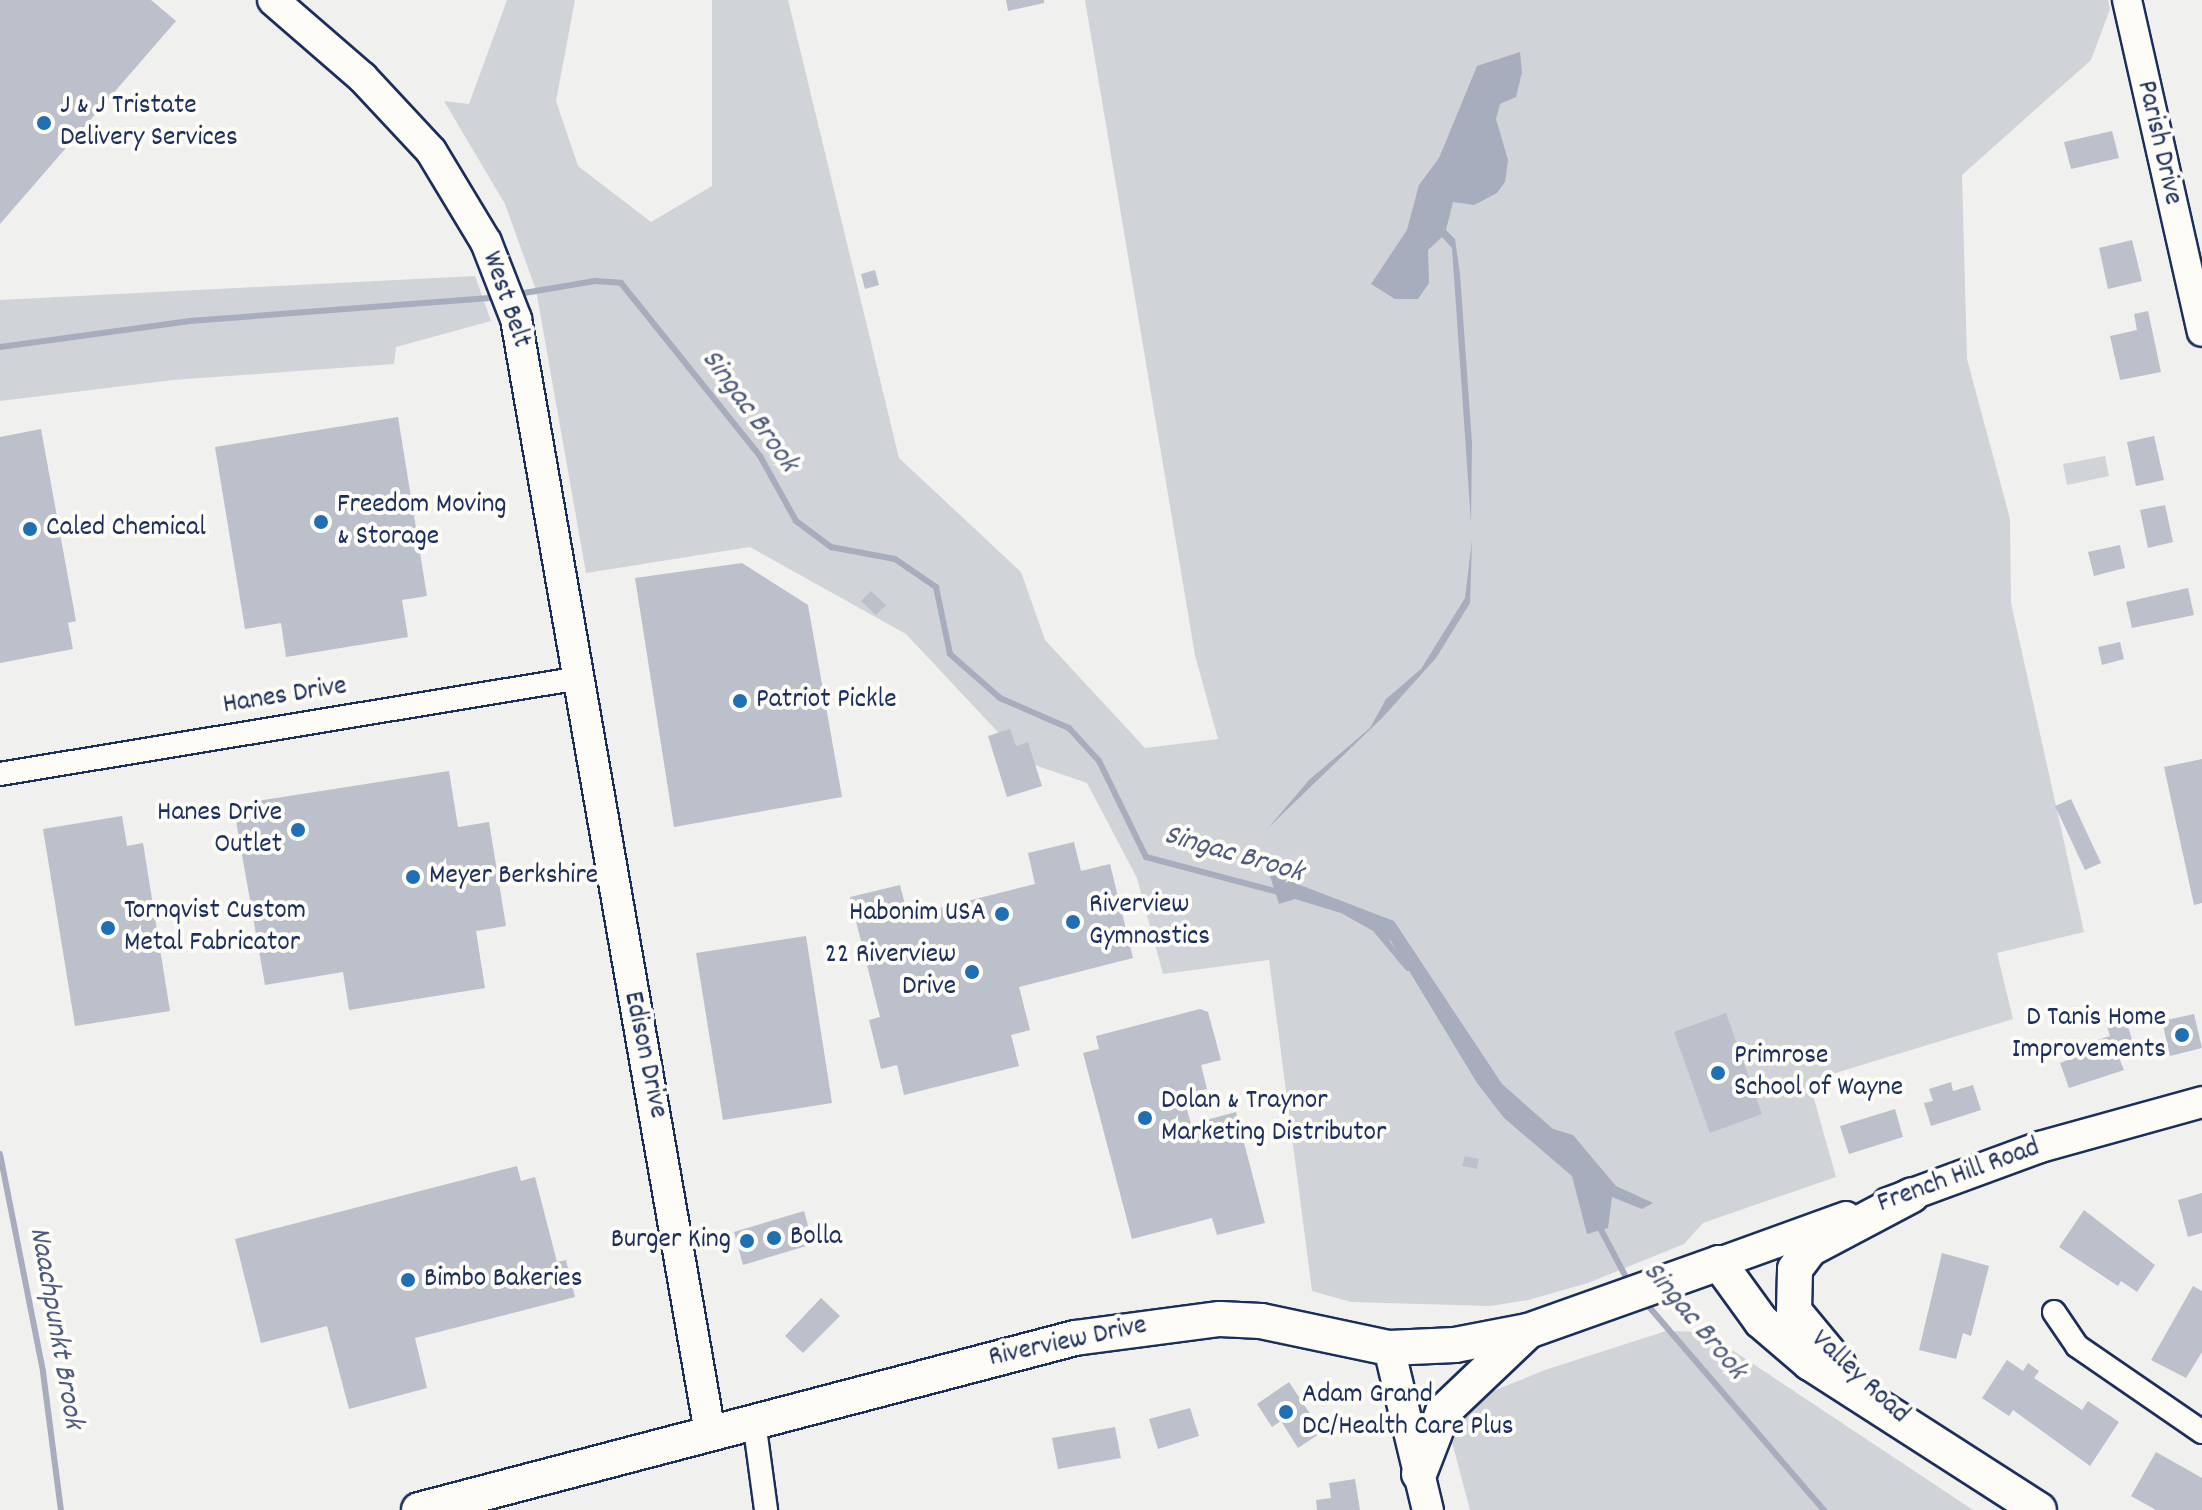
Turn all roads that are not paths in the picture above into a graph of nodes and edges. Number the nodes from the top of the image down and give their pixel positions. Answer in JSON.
{"nodes":[{"id":1,"x":273,"y":0,"type":"edge"},
{"id":2,"x":2127,"y":0,"type":"edge"},
{"id":3,"x":2196,"y":267,"type":"edge"},
{"id":4,"x":2202,"y":332,"type":"edge"},
{"id":5,"x":580,"y":678,"type":"junction"},
{"id":6,"x":0,"y":774,"type":"edge"},
{"id":7,"x":2202,"y":1102,"type":"edge"},
{"id":8,"x":1912,"y":1195,"type":"junction"},
{"id":9,"x":1719,"y":1263,"type":"junction"},
{"id":10,"x":2054,"y":1312,"type":"dead end"},
{"id":11,"x":1532,"y":1330,"type":"junction"},
{"id":12,"x":1389,"y":1348,"type":"junction"},
{"id":13,"x":754,"y":1421,"type":"junction"},
{"id":14,"x":2202,"y":1432,"type":"edge"},
{"id":15,"x":710,"y":1433,"type":"junction"},
{"id":16,"x":1923,"y":1437,"type":"junction"},
{"id":17,"x":1419,"y":1474,"type":"junction"},
{"id":18,"x":419,"y":1510,"type":"edge"},
{"id":19,"x":766,"y":1510,"type":"edge"},
{"id":20,"x":1428,"y":1510,"type":"edge"},
{"id":21,"x":2039,"y":1510,"type":"edge"}],
"edges":[{"from":1,"to":5,"type":"main road","name":"West Belt"},
{"from":2,"to":3,"type":"street","name":"Parish Drive"},
{"from":3,"to":4,"type":"street","name":"Parish Drive"},
{"from":5,"to":6,"type":"street","name":"Hanes Drive"},
{"from":5,"to":15,"type":"main road","name":"Edison Drive"},
{"from":7,"to":8,"type":"main road","name":"French Hill Road"},
{"from":8,"to":9,"type":"main road","name":"French Hill Road"},
{"from":8,"to":16,"type":"main road","name":"Valley Road"},
{"from":9,"to":11,"type":"main road","name":"Riverview Drive"},
{"from":9,"to":16,"type":"main road","name":"Valley Road"},
{"from":10,"to":14,"type":"street"},
{"from":11,"to":12,"type":"main road","name":"Riverview Drive"},
{"from":11,"to":17,"type":"main road"},
{"from":12,"to":13,"type":"main road","name":"Riverview Drive"},
{"from":12,"to":17,"type":"main road"},
{"from":13,"to":15,"type":"main road","name":"Riverview Drive"},
{"from":13,"to":19,"type":"street"},
{"from":15,"to":18,"type":"main road","name":"Riverview Drive"},
{"from":16,"to":21,"type":"main road","name":"Valley Road"},
{"from":17,"to":20,"type":"main road"}]}
